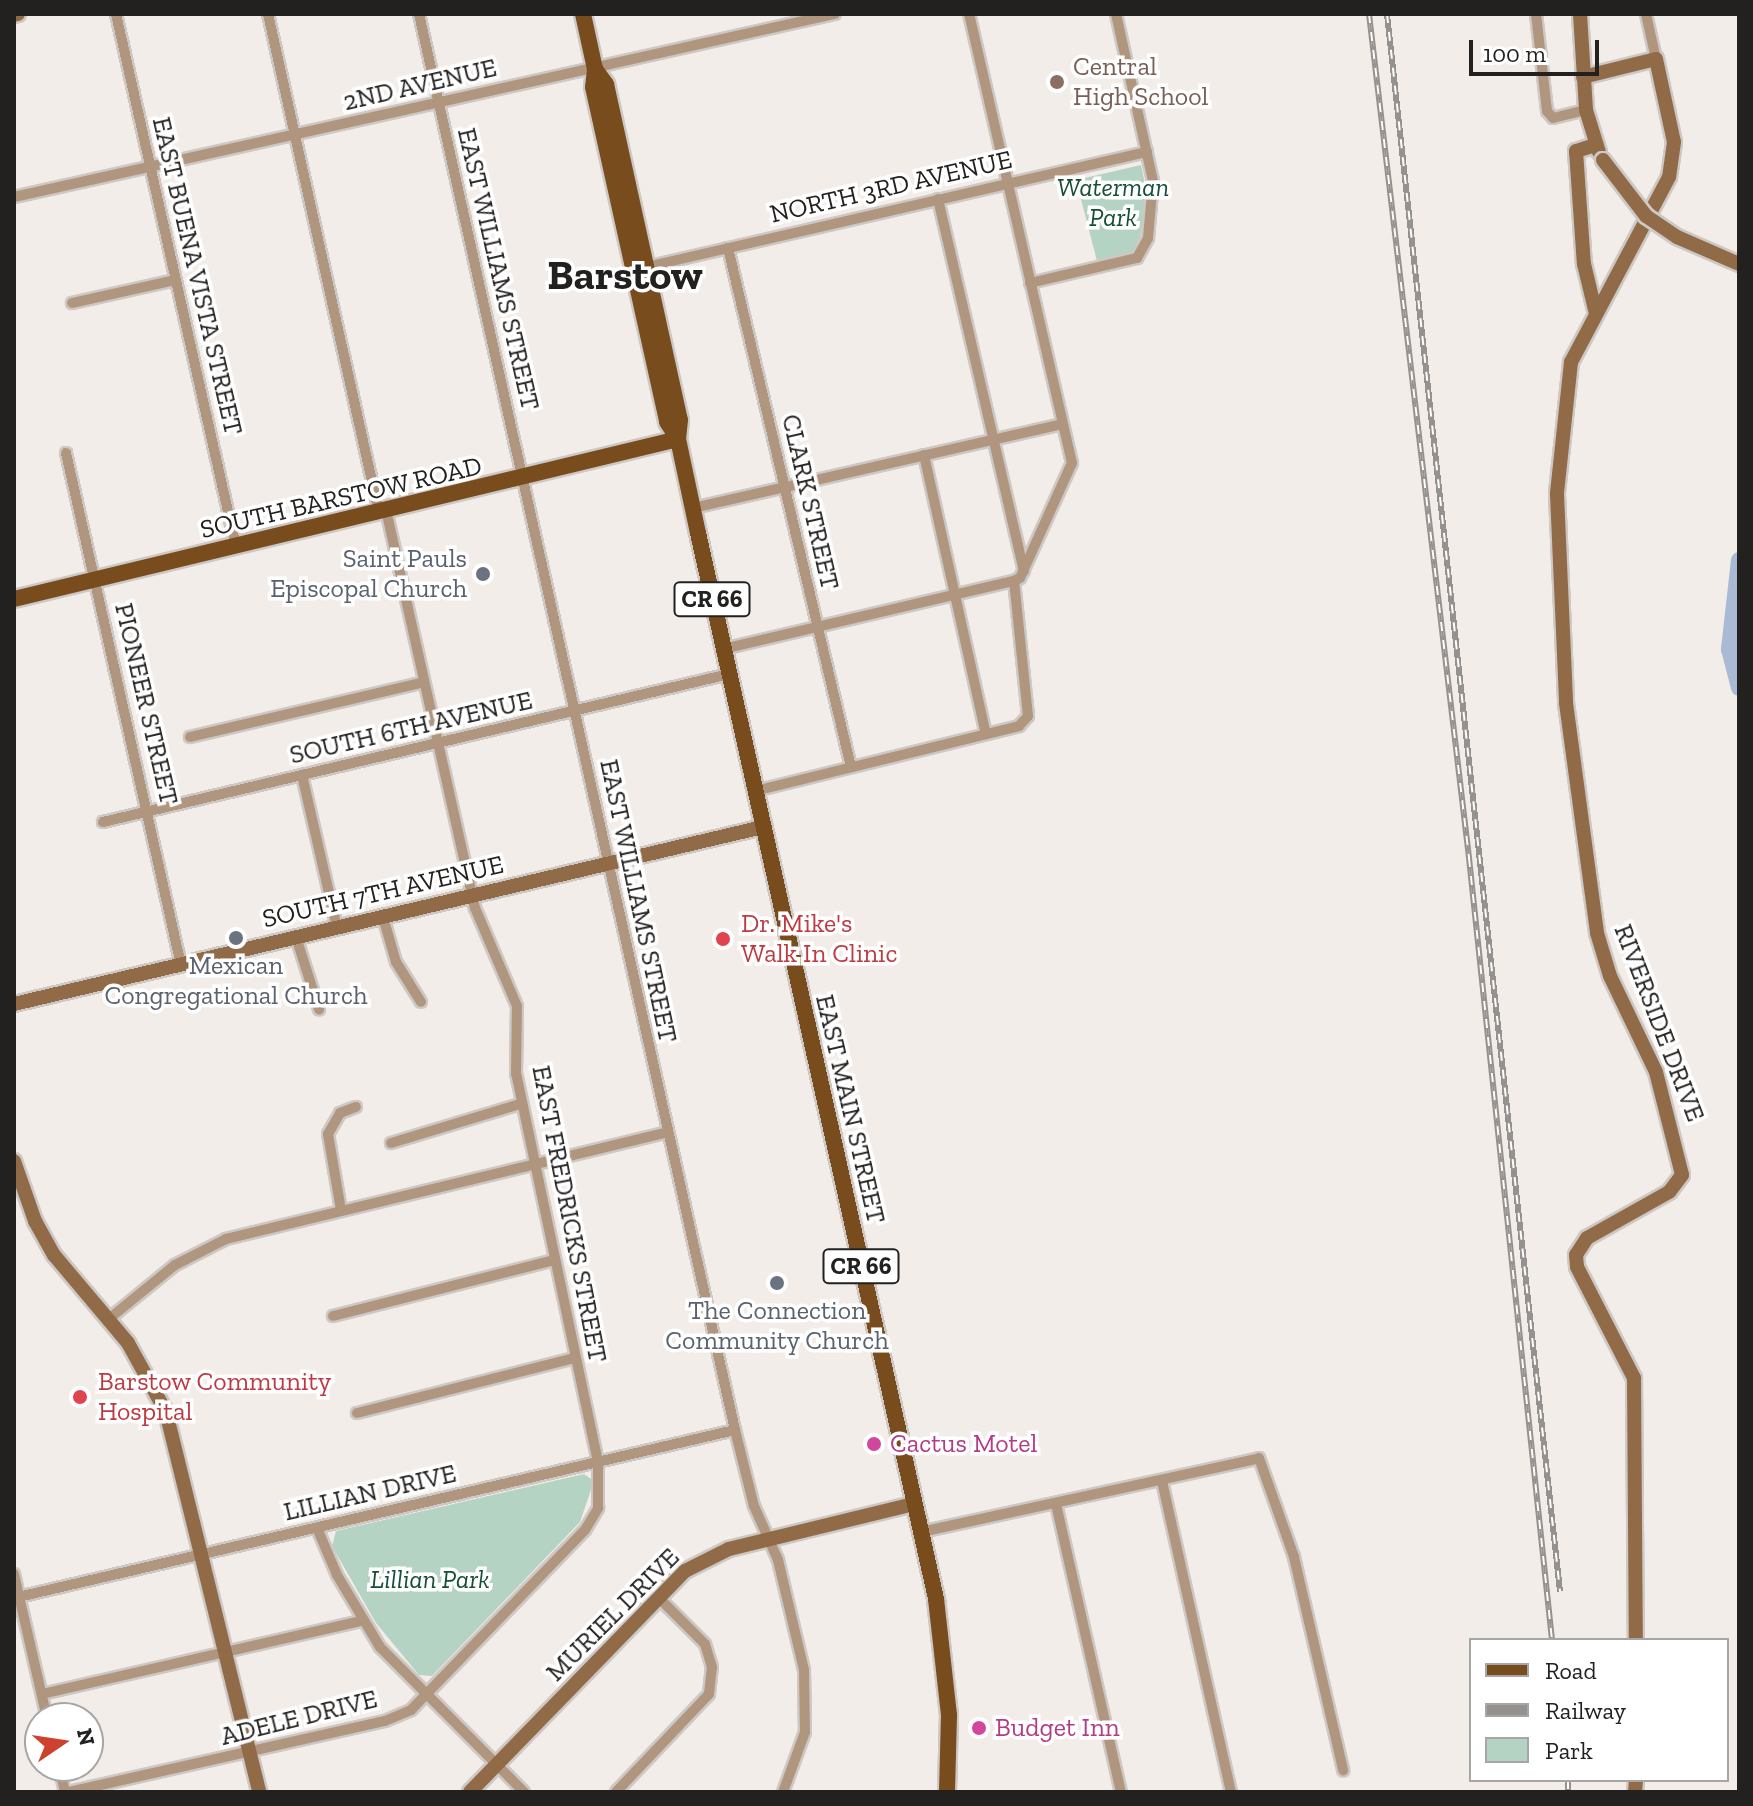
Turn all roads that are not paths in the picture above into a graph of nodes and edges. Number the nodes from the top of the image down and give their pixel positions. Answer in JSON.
{"nodes":[{"id":1,"x":116,"y":14,"type":"edge"},
{"id":2,"x":268,"y":14,"type":"edge"},
{"id":3,"x":419,"y":14,"type":"edge"},
{"id":4,"x":583,"y":14,"type":"edge"},
{"id":5,"x":835,"y":14,"type":"edge"},
{"id":6,"x":969,"y":14,"type":"edge"},
{"id":7,"x":1116,"y":14,"type":"edge"},
{"id":8,"x":1536,"y":14,"type":"edge"},
{"id":9,"x":1580,"y":14,"type":"edge"},
{"id":10,"x":1646,"y":14,"type":"edge"},
{"id":11,"x":822,"y":16,"type":"edge"},
{"id":12,"x":1656,"y":59,"type":"junction"},
{"id":13,"x":595,"y":69,"type":"junction"},
{"id":14,"x":1583,"y":77,"type":"junction"},
{"id":15,"x":439,"y":104,"type":"junction"},
{"id":16,"x":1586,"y":110,"type":"junction"},
{"id":17,"x":295,"y":136,"type":"junction"},
{"id":18,"x":1595,"y":145,"type":"junction"},
{"id":19,"x":1147,"y":152,"type":"junction"},
{"id":20,"x":150,"y":166,"type":"junction"},
{"id":21,"x":1008,"y":183,"type":"junction"},
{"id":22,"x":14,"y":197,"type":"edge"},
{"id":23,"x":938,"y":199,"type":"junction"},
{"id":24,"x":728,"y":248,"type":"junction"},
{"id":25,"x":1739,"y":264,"type":"edge"},
{"id":26,"x":646,"y":267,"type":"junction"},
{"id":27,"x":175,"y":280,"type":"junction"},
{"id":28,"x":1030,"y":283,"type":"junction"},
{"id":29,"x":72,"y":303,"type":"dead end"},
{"id":30,"x":1596,"y":314,"type":"junction"},
{"id":31,"x":1063,"y":424,"type":"junction"},
{"id":32,"x":678,"y":439,"type":"junction"},
{"id":33,"x":994,"y":439,"type":"junction"},
{"id":34,"x":66,"y":453,"type":"dead end"},
{"id":35,"x":924,"y":455,"type":"junction"},
{"id":36,"x":522,"y":479,"type":"junction"},
{"id":37,"x":784,"y":487,"type":"junction"},
{"id":38,"x":693,"y":508,"type":"junction"},
{"id":39,"x":383,"y":512,"type":"junction"},
{"id":40,"x":236,"y":547,"type":"junction"},
{"id":41,"x":1024,"y":571,"type":"junction"},
{"id":42,"x":95,"y":580,"type":"junction"},
{"id":43,"x":1014,"y":581,"type":"junction"},
{"id":44,"x":956,"y":595,"type":"junction"},
{"id":45,"x":14,"y":599,"type":"edge"},
{"id":46,"x":816,"y":627,"type":"junction"},
{"id":47,"x":723,"y":649,"type":"junction"},
{"id":48,"x":729,"y":674,"type":"junction"},
{"id":49,"x":424,"y":682,"type":"junction"},
{"id":50,"x":574,"y":713,"type":"junction"},
{"id":51,"x":986,"y":734,"type":"junction"},
{"id":52,"x":190,"y":737,"type":"dead end"},
{"id":53,"x":438,"y":745,"type":"junction"},
{"id":54,"x":851,"y":767,"type":"junction"},
{"id":55,"x":302,"y":775,"type":"junction"},
{"id":56,"x":755,"y":791,"type":"junction"},
{"id":57,"x":148,"y":812,"type":"junction"},
{"id":58,"x":103,"y":822,"type":"dead end"},
{"id":59,"x":763,"y":827,"type":"junction"},
{"id":60,"x":608,"y":864,"type":"junction"},
{"id":61,"x":472,"y":896,"type":"junction"},
{"id":62,"x":383,"y":917,"type":"junction"},
{"id":63,"x":337,"y":928,"type":"junction"},
{"id":64,"x":296,"y":937,"type":"junction"},
{"id":65,"x":181,"y":965,"type":"junction"},
{"id":66,"x":421,"y":1002,"type":"dead end"},
{"id":67,"x":14,"y":1004,"type":"edge"},
{"id":68,"x":319,"y":1009,"type":"dead end"},
{"id":69,"x":520,"y":1104,"type":"junction"},
{"id":70,"x":356,"y":1107,"type":"dead end"},
{"id":71,"x":667,"y":1132,"type":"junction"},
{"id":72,"x":391,"y":1143,"type":"dead end"},
{"id":73,"x":14,"y":1161,"type":"edge"},
{"id":74,"x":533,"y":1163,"type":"junction"},
{"id":75,"x":341,"y":1210,"type":"junction"},
{"id":76,"x":554,"y":1260,"type":"junction"},
{"id":77,"x":333,"y":1316,"type":"dead end"},
{"id":78,"x":110,"y":1318,"type":"junction"},
{"id":79,"x":575,"y":1358,"type":"junction"},
{"id":80,"x":357,"y":1413,"type":"dead end"},
{"id":81,"x":735,"y":1430,"type":"junction"},
{"id":82,"x":598,"y":1462,"type":"junction"},
{"id":83,"x":1162,"y":1481,"type":"junction"},
{"id":84,"x":914,"y":1504,"type":"junction"},
{"id":85,"x":1056,"y":1504,"type":"junction"},
{"id":86,"x":317,"y":1528,"type":"junction"},
{"id":87,"x":921,"y":1532,"type":"junction"},
{"id":88,"x":770,"y":1539,"type":"junction"},
{"id":89,"x":204,"y":1554,"type":"junction"},
{"id":90,"x":14,"y":1574,"type":"edge"},
{"id":91,"x":17,"y":1597,"type":"edge"},
{"id":92,"x":659,"y":1598,"type":"junction"},
{"id":93,"x":364,"y":1620,"type":"junction"},
{"id":94,"x":1636,"y":1638,"type":"edge"},
{"id":95,"x":227,"y":1651,"type":"junction"},
{"id":96,"x":42,"y":1694,"type":"junction"},
{"id":97,"x":426,"y":1695,"type":"junction"},
{"id":98,"x":44,"y":1702,"type":"edge"},
{"id":99,"x":250,"y":1753,"type":"junction"},
{"id":100,"x":497,"y":1767,"type":"junction"},
{"id":101,"x":1343,"y":1770,"type":"dead end"},
{"id":102,"x":67,"y":1792,"type":"edge"},
{"id":103,"x":259,"y":1792,"type":"edge"},
{"id":104,"x":470,"y":1792,"type":"edge"},
{"id":105,"x":524,"y":1792,"type":"edge"},
{"id":106,"x":616,"y":1792,"type":"edge"},
{"id":107,"x":783,"y":1792,"type":"edge"},
{"id":108,"x":947,"y":1792,"type":"edge"},
{"id":109,"x":1121,"y":1792,"type":"edge"},
{"id":110,"x":1231,"y":1792,"type":"edge"}],
"edges":[{"from":1,"to":20,"type":"street","name":"EAST BUENA VISTA STREET"},
{"from":2,"to":17,"type":"street","name":"EAST FREDRICKS STREET"},
{"from":3,"to":15,"type":"street","name":"EAST WILLIAMS STREET"},
{"from":4,"to":13,"type":"main road","name":"EAST MAIN STREET","number":"CR 66"},
{"from":5,"to":11,"type":"street","name":"2ND AVENUE"},
{"from":6,"to":21,"type":"street"},
{"from":7,"to":19,"type":"street"},
{"from":8,"to":16,"type":"street"},
{"from":9,"to":14,"type":"street"},
{"from":10,"to":12,"type":"street"},
{"from":11,"to":13,"type":"street","name":"2ND AVENUE"},
{"from":12,"to":14,"type":"street"},
{"from":12,"to":30,"type":"street"},
{"from":13,"to":15,"type":"street","name":"2ND AVENUE"},
{"from":13,"to":26,"type":"main road","name":"EAST MAIN STREET","number":"CR 66"},
{"from":13,"to":32,"type":"main road","name":"EAST MAIN STREET","number":"CR 66"},
{"from":14,"to":16,"type":"street"},
{"from":15,"to":17,"type":"street","name":"2ND AVENUE"},
{"from":15,"to":36,"type":"street","name":"EAST WILLIAMS STREET"},
{"from":16,"to":18,"type":"street"},
{"from":17,"to":20,"type":"street","name":"2ND AVENUE"},
{"from":17,"to":39,"type":"street","name":"EAST FREDRICKS STREET"},
{"from":18,"to":25,"type":"street","bridge":true},
{"from":18,"to":30,"type":"street"},
{"from":19,"to":21,"type":"street","name":"NORTH 3RD AVENUE"},
{"from":19,"to":28,"type":"street"},
{"from":20,"to":22,"type":"street","name":"2ND AVENUE"},
{"from":20,"to":27,"type":"street","name":"EAST BUENA VISTA STREET"},
{"from":21,"to":23,"type":"street","name":"NORTH 3RD AVENUE"},
{"from":21,"to":28,"type":"street"},
{"from":23,"to":24,"type":"street","name":"NORTH 3RD AVENUE"},
{"from":23,"to":33,"type":"street"},
{"from":24,"to":26,"type":"street","name":"NORTH 3RD AVENUE"},
{"from":24,"to":37,"type":"street","name":"CLARK STREET"},
{"from":26,"to":32,"type":"main road","name":"EAST MAIN STREET","number":"CR 66"},
{"from":27,"to":29,"type":"street"},
{"from":27,"to":40,"type":"street","name":"EAST BUENA VISTA STREET"},
{"from":28,"to":31,"type":"street"},
{"from":30,"to":94,"type":"street","name":"RIVERSIDE DRIVE"},
{"from":31,"to":33,"type":"street"},
{"from":31,"to":41,"type":"street"},
{"from":32,"to":36,"type":"main road","name":"SOUTH BARSTOW ROAD"},
{"from":32,"to":38,"type":"main road","name":"EAST MAIN STREET","number":"CR 66"},
{"from":33,"to":35,"type":"street"},
{"from":33,"to":41,"type":"street"},
{"from":34,"to":42,"type":"street","name":"PIONEER STREET"},
{"from":35,"to":37,"type":"street"},
{"from":35,"to":44,"type":"street"},
{"from":36,"to":39,"type":"main road","name":"SOUTH BARSTOW ROAD"},
{"from":36,"to":50,"type":"street","name":"EAST WILLIAMS STREET"},
{"from":37,"to":38,"type":"street"},
{"from":37,"to":46,"type":"street","name":"CLARK STREET"},
{"from":38,"to":47,"type":"main road","name":"EAST MAIN STREET","number":"CR 66"},
{"from":39,"to":40,"type":"main road","name":"SOUTH BARSTOW ROAD"},
{"from":39,"to":49,"type":"street","name":"EAST FREDRICKS STREET"},
{"from":40,"to":42,"type":"main road","name":"SOUTH BARSTOW ROAD"},
{"from":41,"to":43,"type":"street"},
{"from":42,"to":45,"type":"main road","name":"SOUTH BARSTOW ROAD"},
{"from":42,"to":57,"type":"street","name":"PIONEER STREET"},
{"from":43,"to":44,"type":"street"},
{"from":43,"to":51,"type":"street"},
{"from":44,"to":46,"type":"street"},
{"from":44,"to":51,"type":"street"},
{"from":46,"to":47,"type":"street"},
{"from":46,"to":54,"type":"street","name":"CLARK STREET"},
{"from":47,"to":48,"type":"main road","name":"EAST MAIN STREET","number":"CR 66"},
{"from":48,"to":50,"type":"street","name":"SOUTH 6TH AVENUE"},
{"from":48,"to":56,"type":"main road","name":"EAST MAIN STREET","number":"CR 66"},
{"from":49,"to":52,"type":"street"},
{"from":49,"to":53,"type":"street","name":"EAST FREDRICKS STREET"},
{"from":50,"to":53,"type":"street","name":"SOUTH 6TH AVENUE"},
{"from":50,"to":60,"type":"street","name":"EAST WILLIAMS STREET"},
{"from":51,"to":54,"type":"street"},
{"from":53,"to":55,"type":"street","name":"SOUTH 6TH AVENUE"},
{"from":53,"to":61,"type":"street","name":"EAST FREDRICKS STREET"},
{"from":54,"to":56,"type":"street"},
{"from":55,"to":57,"type":"street","name":"SOUTH 6TH AVENUE"},
{"from":55,"to":63,"type":"street"},
{"from":56,"to":59,"type":"main road","name":"EAST MAIN STREET","number":"CR 66"},
{"from":57,"to":58,"type":"street","name":"SOUTH 6TH AVENUE"},
{"from":57,"to":65,"type":"street","name":"PIONEER STREET"},
{"from":59,"to":60,"type":"street","name":"SOUTH 7TH AVENUE"},
{"from":59,"to":84,"type":"main road","name":"EAST MAIN STREET","number":"CR 66"},
{"from":60,"to":61,"type":"street","name":"SOUTH 7TH AVENUE"},
{"from":60,"to":71,"type":"street","name":"EAST WILLIAMS STREET"},
{"from":61,"to":62,"type":"street","name":"SOUTH 7TH AVENUE"},
{"from":61,"to":69,"type":"street","name":"EAST FREDRICKS STREET"},
{"from":62,"to":63,"type":"street","name":"SOUTH 7TH AVENUE"},
{"from":62,"to":66,"type":"street"},
{"from":63,"to":64,"type":"street","name":"SOUTH 7TH AVENUE"},
{"from":64,"to":65,"type":"street","name":"SOUTH 7TH AVENUE"},
{"from":64,"to":68,"type":"street"},
{"from":65,"to":67,"type":"street","name":"SOUTH 7TH AVENUE"},
{"from":69,"to":72,"type":"street"},
{"from":69,"to":74,"type":"street","name":"EAST FREDRICKS STREET"},
{"from":70,"to":75,"type":"street"},
{"from":71,"to":74,"type":"street"},
{"from":71,"to":81,"type":"street","name":"EAST WILLIAMS STREET"},
{"from":73,"to":78,"type":"street"},
{"from":74,"to":75,"type":"street"},
{"from":74,"to":76,"type":"street","name":"EAST FREDRICKS STREET"},
{"from":75,"to":78,"type":"street"},
{"from":76,"to":77,"type":"street"},
{"from":76,"to":79,"type":"street","name":"EAST FREDRICKS STREET"},
{"from":78,"to":89,"type":"street"},
{"from":79,"to":80,"type":"street"},
{"from":79,"to":82,"type":"street","name":"EAST FREDRICKS STREET"},
{"from":81,"to":82,"type":"street","name":"LILLIAN DRIVE"},
{"from":81,"to":88,"type":"street","name":"EAST WILLIAMS STREET"},
{"from":82,"to":86,"type":"street","name":"LILLIAN DRIVE"},
{"from":82,"to":97,"type":"street","name":"ADELE DRIVE"},
{"from":83,"to":85,"type":"street"},
{"from":83,"to":101,"type":"street"},
{"from":83,"to":110,"type":"street"},
{"from":84,"to":87,"type":"main road","name":"EAST MAIN STREET","number":"CR 66"},
{"from":84,"to":88,"type":"street","name":"MURIEL DRIVE"},
{"from":85,"to":87,"type":"street"},
{"from":85,"to":109,"type":"street"},
{"from":86,"to":89,"type":"street","name":"LILLIAN DRIVE"},
{"from":86,"to":93,"type":"street"},
{"from":87,"to":108,"type":"main road","name":"EAST MAIN STREET","number":"CR 66"},
{"from":88,"to":92,"type":"street","name":"MURIEL DRIVE"},
{"from":88,"to":107,"type":"street","name":"EAST WILLIAMS STREET"},
{"from":89,"to":91,"type":"street","name":"LILLIAN DRIVE"},
{"from":89,"to":95,"type":"street"},
{"from":90,"to":91,"type":"street"},
{"from":91,"to":96,"type":"street"},
{"from":92,"to":100,"type":"street","name":"MURIEL DRIVE"},
{"from":92,"to":106,"type":"street"},
{"from":93,"to":95,"type":"street"},
{"from":93,"to":97,"type":"street"},
{"from":95,"to":96,"type":"street"},
{"from":95,"to":99,"type":"street"},
{"from":96,"to":98,"type":"street"},
{"from":97,"to":99,"type":"street","name":"ADELE DRIVE"},
{"from":97,"to":100,"type":"street"},
{"from":99,"to":102,"type":"street","name":"ADELE DRIVE"},
{"from":99,"to":103,"type":"street"},
{"from":100,"to":104,"type":"street","name":"MURIEL DRIVE"},
{"from":100,"to":105,"type":"street"}]}
